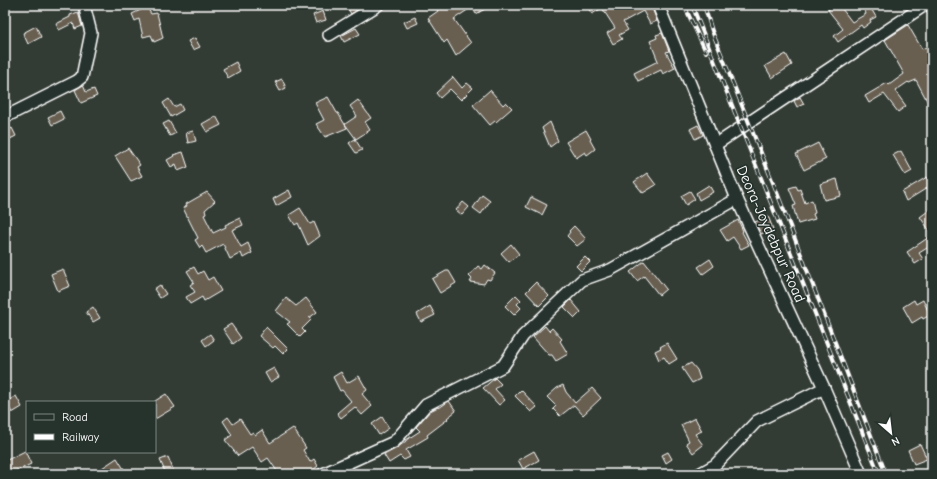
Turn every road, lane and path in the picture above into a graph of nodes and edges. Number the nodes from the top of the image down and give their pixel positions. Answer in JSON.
{"nodes":[{"id":1,"x":84,"y":5,"type":"edge"},
{"id":2,"x":378,"y":5,"type":"edge"},
{"id":3,"x":658,"y":5,"type":"edge"},
{"id":4,"x":925,"y":5,"type":"edge"},
{"id":5,"x":329,"y":35,"type":"dead end"},
{"id":6,"x":5,"y":117,"type":"edge"},
{"id":7,"x":714,"y":145,"type":"junction"},
{"id":8,"x":737,"y":199,"type":"junction"},
{"id":9,"x":824,"y":388,"type":"junction"},
{"id":10,"x":323,"y":474,"type":"edge"},
{"id":11,"x":699,"y":474,"type":"edge"},
{"id":12,"x":861,"y":474,"type":"edge"}],
"edges":[{"from":1,"to":6,"type":"street"},
{"from":2,"to":5,"type":"street"},
{"from":3,"to":7,"type":"street","name":"Deora-Joydebpur Road"},
{"from":4,"to":7,"type":"street"},
{"from":7,"to":8,"type":"street","name":"Deora-Joydebpur Road"},
{"from":8,"to":9,"type":"street","name":"Deora-Joydebpur Road"},
{"from":8,"to":10,"type":"street"},
{"from":9,"to":11,"type":"street"},
{"from":9,"to":12,"type":"street","name":"Deora-Joydebpur Road"}]}
